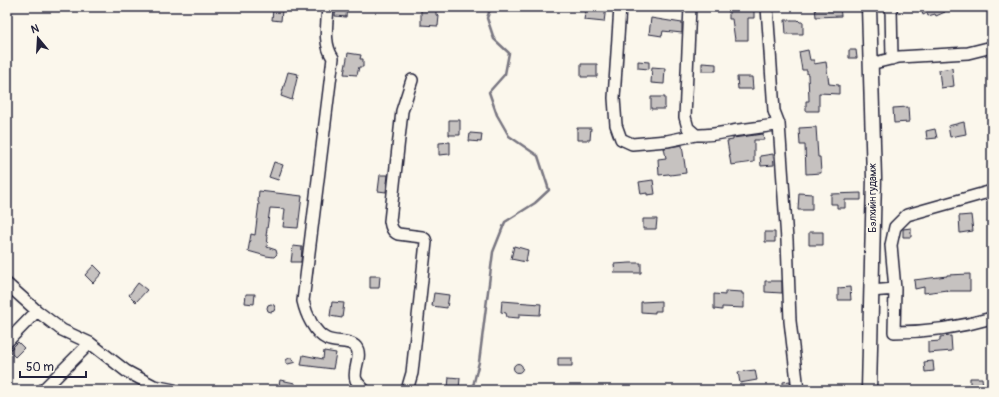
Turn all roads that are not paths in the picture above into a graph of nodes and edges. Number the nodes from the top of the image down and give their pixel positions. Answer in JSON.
{"nodes":[{"id":1,"x":328,"y":7,"type":"edge"},
{"id":2,"x":620,"y":7,"type":"edge"},
{"id":3,"x":690,"y":7,"type":"edge"},
{"id":4,"x":767,"y":7,"type":"edge"},
{"id":5,"x":869,"y":7,"type":"edge"},
{"id":6,"x":891,"y":7,"type":"edge"},
{"id":7,"x":992,"y":47,"type":"edge"},
{"id":8,"x":892,"y":59,"type":"junction"},
{"id":9,"x":870,"y":64,"type":"junction"},
{"id":10,"x":412,"y":80,"type":"dead end"},
{"id":11,"x":779,"y":124,"type":"junction"},
{"id":12,"x":696,"y":135,"type":"junction"},
{"id":13,"x":992,"y":191,"type":"edge"},
{"id":14,"x":7,"y":284,"type":"edge"},
{"id":15,"x":895,"y":289,"type":"junction"},
{"id":16,"x":871,"y":291,"type":"junction"},
{"id":17,"x":37,"y":311,"type":"junction"},
{"id":18,"x":992,"y":318,"type":"edge"},
{"id":19,"x":7,"y":342,"type":"edge"},
{"id":20,"x":90,"y":343,"type":"junction"},
{"id":21,"x":43,"y":390,"type":"edge"},
{"id":22,"x":174,"y":390,"type":"edge"},
{"id":23,"x":364,"y":390,"type":"edge"},
{"id":24,"x":408,"y":390,"type":"edge"},
{"id":25,"x":798,"y":390,"type":"edge"},
{"id":26,"x":869,"y":390,"type":"edge"}],
"edges":[{"from":1,"to":23,"type":"street"},
{"from":2,"to":12,"type":"street"},
{"from":3,"to":12,"type":"street"},
{"from":4,"to":11,"type":"street"},
{"from":5,"to":9,"type":"main road","name":"Бэлхийн гудамж"},
{"from":6,"to":8,"type":"street"},
{"from":7,"to":8,"type":"street"},
{"from":8,"to":9,"type":"street"},
{"from":9,"to":16,"type":"main road","name":"Бэлхийн гудамж"},
{"from":10,"to":24,"type":"street"},
{"from":11,"to":12,"type":"street"},
{"from":11,"to":25,"type":"street"},
{"from":13,"to":15,"type":"street"},
{"from":14,"to":17,"type":"street"},
{"from":15,"to":16,"type":"street"},
{"from":15,"to":18,"type":"street"},
{"from":16,"to":26,"type":"main road","name":"Бэлхийн гудамж"},
{"from":17,"to":19,"type":"street"},
{"from":17,"to":20,"type":"street"},
{"from":20,"to":21,"type":"street"},
{"from":20,"to":22,"type":"street"}]}
